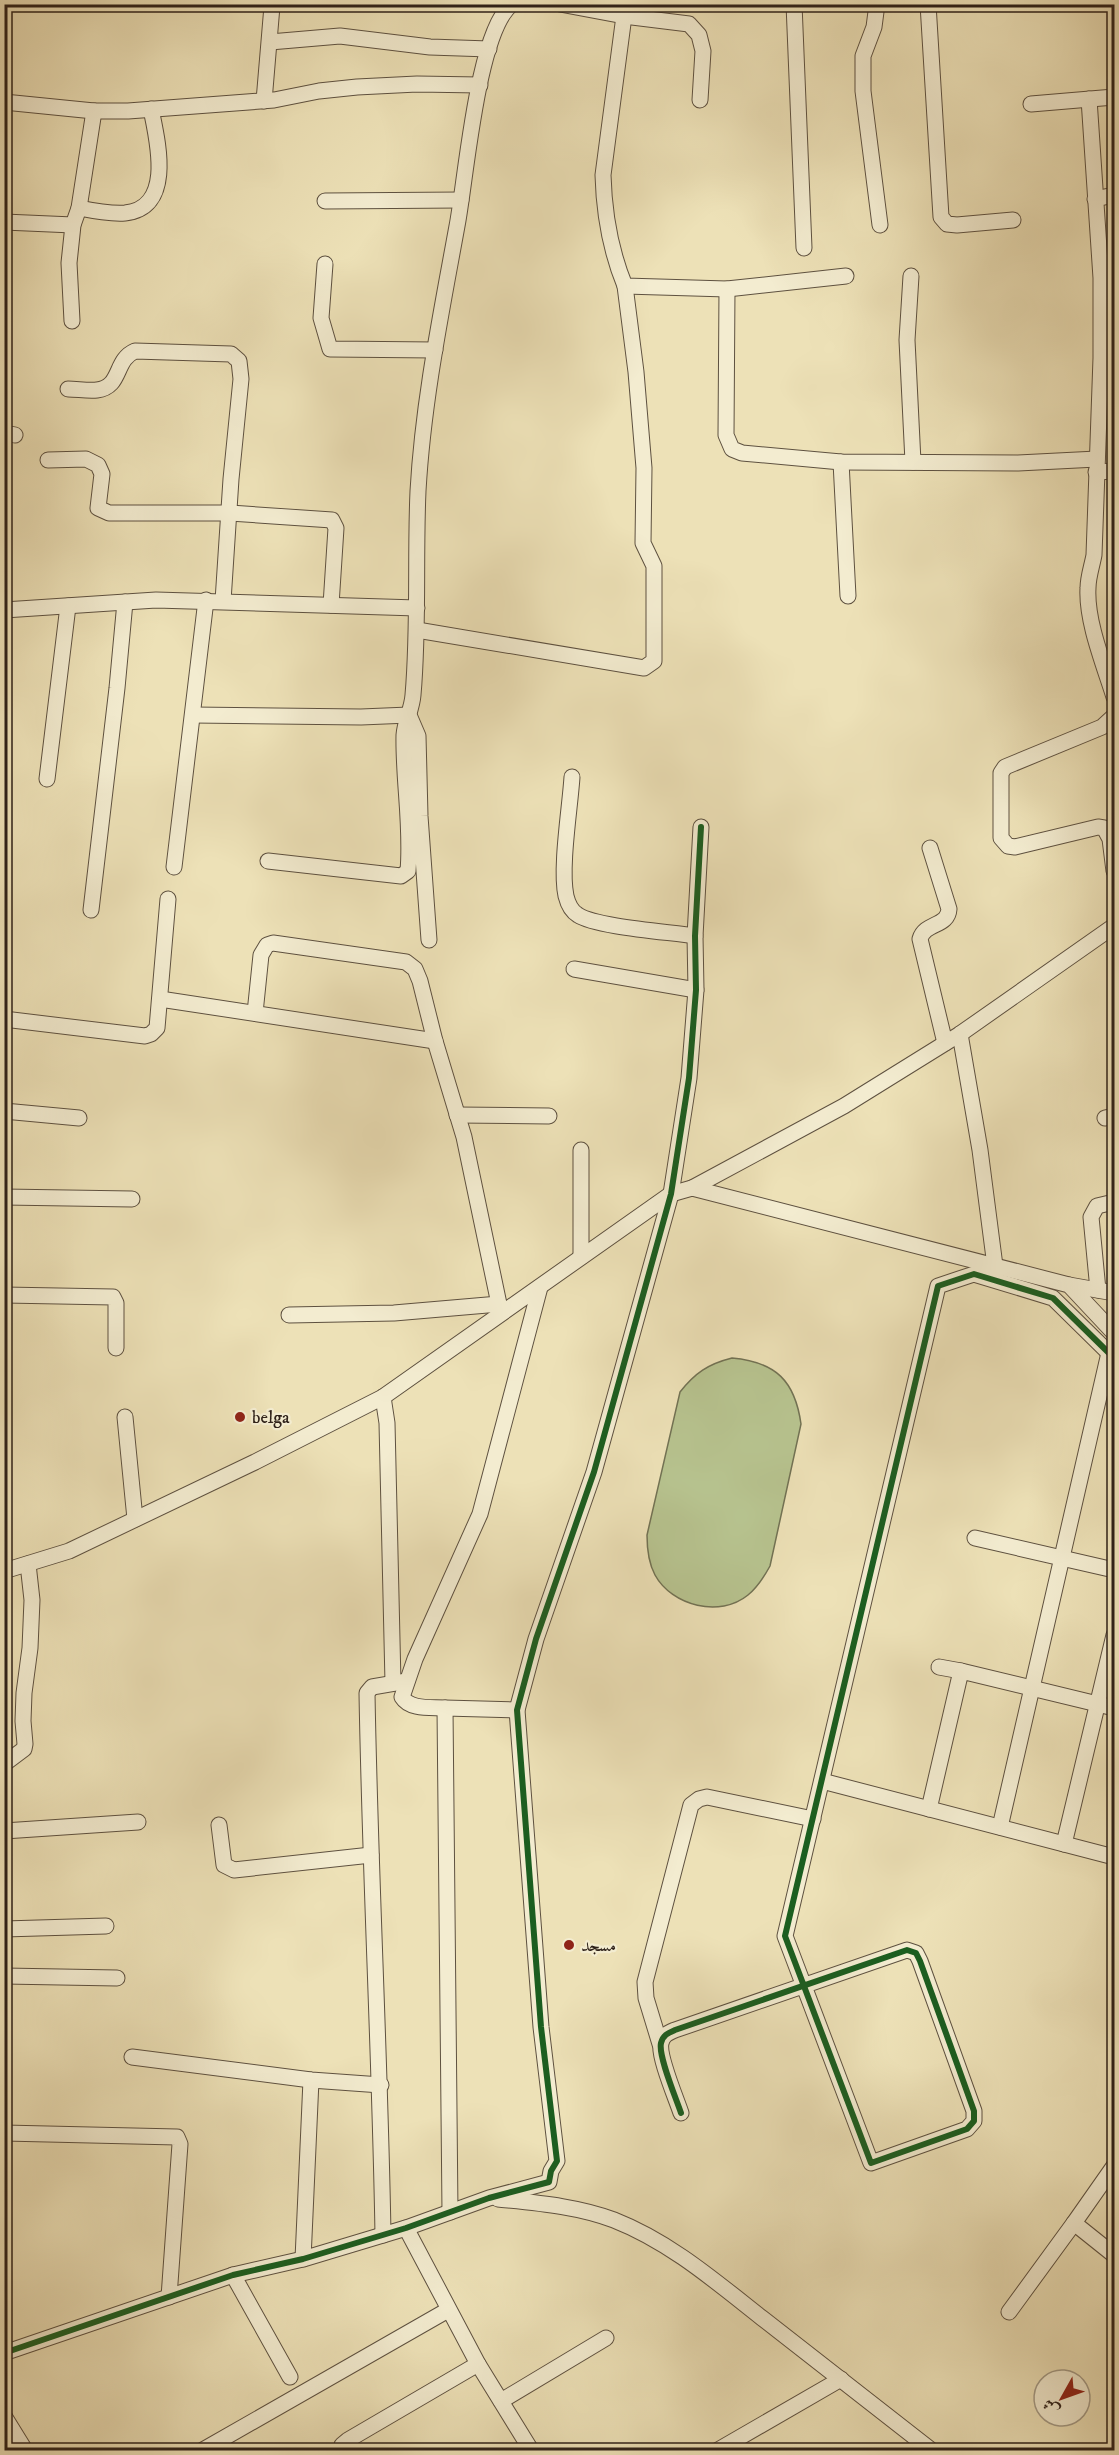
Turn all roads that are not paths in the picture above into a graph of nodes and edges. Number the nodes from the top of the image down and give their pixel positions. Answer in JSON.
{"nodes":[{"id":1,"x":512,"y":4,"type":"edge"},
{"id":2,"x":560,"y":4,"type":"edge"},
{"id":3,"x":794,"y":4,"type":"edge"},
{"id":4,"x":877,"y":4,"type":"edge"},
{"id":5,"x":928,"y":4,"type":"edge"},
{"id":6,"x":272,"y":6,"type":"dead end"},
{"id":7,"x":626,"y":10,"type":"edge"},
{"id":8,"x":270,"y":42,"type":"junction"},
{"id":9,"x":489,"y":49,"type":"junction"},
{"id":10,"x":480,"y":85,"type":"junction"},
{"id":11,"x":1114,"y":97,"type":"edge"},
{"id":12,"x":1089,"y":99,"type":"junction"},
{"id":13,"x":699,"y":100,"type":"dead end"},
{"id":14,"x":264,"y":101,"type":"junction"},
{"id":15,"x":4,"y":102,"type":"edge"},
{"id":16,"x":1030,"y":104,"type":"dead end"},
{"id":17,"x":151,"y":109,"type":"junction"},
{"id":18,"x":94,"y":111,"type":"junction"},
{"id":19,"x":1114,"y":195,"type":"edge"},
{"id":20,"x":1095,"y":199,"type":"junction"},
{"id":21,"x":461,"y":200,"type":"junction"},
{"id":22,"x":325,"y":201,"type":"dead end"},
{"id":23,"x":79,"y":208,"type":"junction"},
{"id":24,"x":1013,"y":219,"type":"dead end"},
{"id":25,"x":4,"y":222,"type":"edge"},
{"id":26,"x":73,"y":225,"type":"junction"},
{"id":27,"x":880,"y":225,"type":"dead end"},
{"id":28,"x":804,"y":248,"type":"dead end"},
{"id":29,"x":326,"y":264,"type":"dead end"},
{"id":30,"x":846,"y":276,"type":"dead end"},
{"id":31,"x":912,"y":276,"type":"dead end"},
{"id":32,"x":625,"y":286,"type":"junction"},
{"id":33,"x":727,"y":289,"type":"junction"},
{"id":34,"x":72,"y":321,"type":"dead end"},
{"id":35,"x":435,"y":350,"type":"junction"},
{"id":36,"x":1108,"y":358,"type":"edge"},
{"id":37,"x":68,"y":389,"type":"dead end"},
{"id":38,"x":48,"y":460,"type":"dead end"},
{"id":39,"x":841,"y":462,"type":"junction"},
{"id":40,"x":913,"y":462,"type":"junction"},
{"id":41,"x":1096,"y":465,"type":"junction"},
{"id":42,"x":1114,"y":471,"type":"edge"},
{"id":43,"x":230,"y":513,"type":"junction"},
{"id":44,"x":848,"y":596,"type":"dead end"},
{"id":45,"x":206,"y":600,"type":"junction"},
{"id":46,"x":223,"y":600,"type":"junction"},
{"id":47,"x":125,"y":602,"type":"junction"},
{"id":48,"x":331,"y":605,"type":"junction"},
{"id":49,"x":68,"y":606,"type":"junction"},
{"id":50,"x":417,"y":608,"type":"junction"},
{"id":51,"x":4,"y":609,"type":"edge"},
{"id":52,"x":417,"y":630,"type":"junction"},
{"id":53,"x":1114,"y":697,"type":"edge"},
{"id":54,"x":193,"y":715,"type":"junction"},
{"id":55,"x":409,"y":715,"type":"junction"},
{"id":56,"x":1114,"y":716,"type":"edge"},
{"id":57,"x":572,"y":777,"type":"dead end"},
{"id":58,"x":47,"y":779,"type":"dead end"},
{"id":59,"x":701,"y":827,"type":"dead end"},
{"id":60,"x":930,"y":848,"type":"dead end"},
{"id":61,"x":268,"y":861,"type":"dead end"},
{"id":62,"x":174,"y":867,"type":"dead end"},
{"id":63,"x":1114,"y":872,"type":"edge"},
{"id":64,"x":168,"y":899,"type":"dead end"},
{"id":65,"x":91,"y":910,"type":"dead end"},
{"id":66,"x":1114,"y":926,"type":"edge"},
{"id":67,"x":695,"y":936,"type":"junction"},
{"id":68,"x":429,"y":940,"type":"dead end"},
{"id":69,"x":574,"y":969,"type":"dead end"},
{"id":70,"x":696,"y":990,"type":"junction"},
{"id":71,"x":160,"y":999,"type":"junction"},
{"id":72,"x":255,"y":1013,"type":"junction"},
{"id":73,"x":10,"y":1020,"type":"edge"},
{"id":74,"x":4,"y":1032,"type":"edge"},
{"id":75,"x":960,"y":1034,"type":"junction"},
{"id":76,"x":435,"y":1041,"type":"junction"},
{"id":77,"x":945,"y":1043,"type":"junction"},
{"id":78,"x":4,"y":1111,"type":"edge"},
{"id":79,"x":457,"y":1115,"type":"junction"},
{"id":80,"x":549,"y":1116,"type":"dead end"},
{"id":81,"x":79,"y":1118,"type":"dead end"},
{"id":82,"x":581,"y":1150,"type":"dead end"},
{"id":83,"x":693,"y":1188,"type":"junction"},
{"id":84,"x":671,"y":1194,"type":"junction"},
{"id":85,"x":4,"y":1197,"type":"edge"},
{"id":86,"x":132,"y":1199,"type":"dead end"},
{"id":87,"x":1114,"y":1202,"type":"edge"},
{"id":88,"x":581,"y":1257,"type":"junction"},
{"id":89,"x":995,"y":1266,"type":"junction"},
{"id":90,"x":1069,"y":1286,"type":"junction"},
{"id":91,"x":540,"y":1287,"type":"junction"},
{"id":92,"x":1098,"y":1290,"type":"junction"},
{"id":93,"x":1114,"y":1293,"type":"edge"},
{"id":94,"x":4,"y":1295,"type":"edge"},
{"id":95,"x":501,"y":1307,"type":"junction"},
{"id":96,"x":289,"y":1315,"type":"dead end"},
{"id":97,"x":1114,"y":1333,"type":"edge"},
{"id":98,"x":116,"y":1348,"type":"dead end"},
{"id":99,"x":1112,"y":1356,"type":"edge"},
{"id":100,"x":383,"y":1397,"type":"junction"},
{"id":101,"x":125,"y":1417,"type":"dead end"},
{"id":102,"x":135,"y":1519,"type":"junction"},
{"id":103,"x":975,"y":1538,"type":"dead end"},
{"id":104,"x":1062,"y":1558,"type":"junction"},
{"id":105,"x":28,"y":1564,"type":"junction"},
{"id":106,"x":1114,"y":1570,"type":"edge"},
{"id":107,"x":4,"y":1571,"type":"edge"},
{"id":108,"x":1114,"y":1635,"type":"edge"},
{"id":109,"x":939,"y":1667,"type":"dead end"},
{"id":110,"x":961,"y":1671,"type":"junction"},
{"id":111,"x":400,"y":1682,"type":"junction"},
{"id":112,"x":1032,"y":1688,"type":"junction"},
{"id":113,"x":1098,"y":1704,"type":"junction"},
{"id":114,"x":445,"y":1708,"type":"junction"},
{"id":115,"x":1114,"y":1708,"type":"edge"},
{"id":116,"x":517,"y":1710,"type":"junction"},
{"id":117,"x":4,"y":1764,"type":"edge"},
{"id":118,"x":822,"y":1781,"type":"junction"},
{"id":119,"x":929,"y":1809,"type":"junction"},
{"id":120,"x":813,"y":1819,"type":"junction"},
{"id":121,"x":138,"y":1822,"type":"dead end"},
{"id":122,"x":219,"y":1825,"type":"dead end"},
{"id":123,"x":1000,"y":1827,"type":"junction"},
{"id":124,"x":4,"y":1831,"type":"edge"},
{"id":125,"x":1064,"y":1844,"type":"junction"},
{"id":126,"x":371,"y":1855,"type":"junction"},
{"id":127,"x":1114,"y":1857,"type":"edge"},
{"id":128,"x":106,"y":1926,"type":"dead end"},
{"id":129,"x":4,"y":1929,"type":"edge"},
{"id":130,"x":4,"y":1976,"type":"edge"},
{"id":131,"x":117,"y":1978,"type":"dead end"},
{"id":132,"x":803,"y":1987,"type":"junction"},
{"id":133,"x":660,"y":2044,"type":"junction"},
{"id":134,"x":132,"y":2057,"type":"dead end"},
{"id":135,"x":312,"y":2080,"type":"junction"},
{"id":136,"x":381,"y":2085,"type":"junction"},
{"id":137,"x":681,"y":2113,"type":"dead end"},
{"id":138,"x":4,"y":2133,"type":"edge"},
{"id":139,"x":1114,"y":2166,"type":"edge"},
{"id":140,"x":489,"y":2198,"type":"junction"},
{"id":141,"x":450,"y":2212,"type":"junction"},
{"id":142,"x":1074,"y":2223,"type":"junction"},
{"id":143,"x":406,"y":2228,"type":"junction"},
{"id":144,"x":383,"y":2235,"type":"junction"},
{"id":145,"x":1114,"y":2255,"type":"edge"},
{"id":146,"x":303,"y":2259,"type":"junction"},
{"id":147,"x":232,"y":2275,"type":"junction"},
{"id":148,"x":169,"y":2297,"type":"junction"},
{"id":149,"x":448,"y":2310,"type":"junction"},
{"id":150,"x":1009,"y":2312,"type":"dead end"},
{"id":151,"x":606,"y":2338,"type":"dead end"},
{"id":152,"x":4,"y":2353,"type":"edge"},
{"id":153,"x":478,"y":2364,"type":"junction"},
{"id":154,"x":290,"y":2377,"type":"dead end"},
{"id":155,"x":841,"y":2379,"type":"junction"},
{"id":156,"x":501,"y":2401,"type":"junction"},
{"id":157,"x":4,"y":2416,"type":"edge"},
{"id":158,"x":25,"y":2451,"type":"edge"},
{"id":159,"x":202,"y":2451,"type":"edge"},
{"id":160,"x":341,"y":2451,"type":"edge"},
{"id":161,"x":531,"y":2451,"type":"edge"},
{"id":162,"x":718,"y":2451,"type":"edge"},
{"id":163,"x":931,"y":2451,"type":"edge"}],
"edges":[{"from":1,"to":9,"type":"street"},
{"from":2,"to":7,"type":"street"},
{"from":3,"to":28,"type":"street"},
{"from":4,"to":27,"type":"street"},
{"from":5,"to":24,"type":"street"},
{"from":6,"to":8,"type":"street"},
{"from":7,"to":13,"type":"street"},
{"from":7,"to":32,"type":"street"},
{"from":8,"to":9,"type":"street"},
{"from":8,"to":14,"type":"street"},
{"from":9,"to":10,"type":"street"},
{"from":10,"to":14,"type":"street"},
{"from":10,"to":21,"type":"street"},
{"from":11,"to":12,"type":"street"},
{"from":12,"to":16,"type":"street"},
{"from":12,"to":20,"type":"street"},
{"from":14,"to":17,"type":"street"},
{"from":15,"to":18,"type":"street"},
{"from":17,"to":18,"type":"street"},
{"from":17,"to":23,"type":"street"},
{"from":18,"to":23,"type":"street"},
{"from":19,"to":20,"type":"street"},
{"from":20,"to":36,"type":"street"},
{"from":21,"to":22,"type":"street"},
{"from":21,"to":35,"type":"street"},
{"from":23,"to":26,"type":"street"},
{"from":25,"to":26,"type":"street"},
{"from":26,"to":34,"type":"street"},
{"from":29,"to":35,"type":"street"},
{"from":30,"to":33,"type":"street"},
{"from":31,"to":40,"type":"street"},
{"from":32,"to":33,"type":"street"},
{"from":32,"to":52,"type":"street"},
{"from":33,"to":39,"type":"street"},
{"from":35,"to":50,"type":"street"},
{"from":36,"to":41,"type":"street"},
{"from":37,"to":43,"type":"street"},
{"from":38,"to":43,"type":"street"},
{"from":39,"to":40,"type":"street"},
{"from":39,"to":44,"type":"street"},
{"from":40,"to":41,"type":"street"},
{"from":41,"to":42,"type":"street"},
{"from":41,"to":53,"type":"street"},
{"from":43,"to":46,"type":"street"},
{"from":43,"to":48,"type":"street"},
{"from":45,"to":46,"type":"street"},
{"from":45,"to":47,"type":"street"},
{"from":45,"to":54,"type":"street"},
{"from":46,"to":48,"type":"street"},
{"from":47,"to":49,"type":"street"},
{"from":47,"to":65,"type":"street"},
{"from":48,"to":50,"type":"street"},
{"from":49,"to":51,"type":"street"},
{"from":49,"to":58,"type":"street"},
{"from":50,"to":52,"type":"street"},
{"from":52,"to":55,"type":"street"},
{"from":54,"to":55,"type":"street"},
{"from":54,"to":62,"type":"street"},
{"from":55,"to":61,"type":"street"},
{"from":55,"to":68,"type":"street"},
{"from":56,"to":63,"type":"street"},
{"from":57,"to":67,"type":"street"},
{"from":59,"to":67,"type":"street"},
{"from":60,"to":77,"type":"street"},
{"from":64,"to":71,"type":"street"},
{"from":66,"to":75,"type":"street"},
{"from":67,"to":70,"type":"street"},
{"from":69,"to":70,"type":"street"},
{"from":70,"to":84,"type":"street"},
{"from":71,"to":72,"type":"street"},
{"from":71,"to":73,"type":"street"},
{"from":72,"to":76,"type":"street"},
{"from":72,"to":76,"type":"street"},
{"from":73,"to":74,"type":"street"},
{"from":75,"to":77,"type":"street"},
{"from":75,"to":89,"type":"street"},
{"from":76,"to":79,"type":"street"},
{"from":77,"to":83,"type":"street"},
{"from":78,"to":81,"type":"street"},
{"from":79,"to":80,"type":"street"},
{"from":79,"to":95,"type":"street"},
{"from":82,"to":88,"type":"street"},
{"from":83,"to":84,"type":"street"},
{"from":83,"to":89,"type":"street"},
{"from":84,"to":88,"type":"street"},
{"from":84,"to":116,"type":"street"},
{"from":85,"to":86,"type":"street"},
{"from":87,"to":92,"type":"street"},
{"from":88,"to":91,"type":"street"},
{"from":89,"to":90,"type":"street"},
{"from":90,"to":92,"type":"street"},
{"from":90,"to":97,"type":"street"},
{"from":91,"to":95,"type":"street"},
{"from":91,"to":111,"type":"street"},
{"from":92,"to":93,"type":"street"},
{"from":94,"to":98,"type":"street"},
{"from":95,"to":96,"type":"street"},
{"from":95,"to":100,"type":"street"},
{"from":99,"to":104,"type":"street"},
{"from":99,"to":118,"type":"street"},
{"from":100,"to":102,"type":"street"},
{"from":100,"to":111,"type":"street"},
{"from":101,"to":102,"type":"street"},
{"from":102,"to":105,"type":"street"},
{"from":103,"to":104,"type":"street"},
{"from":104,"to":106,"type":"street"},
{"from":104,"to":112,"type":"street"},
{"from":105,"to":107,"type":"street"},
{"from":105,"to":117,"type":"street"},
{"from":108,"to":113,"type":"street"},
{"from":109,"to":110,"type":"street"},
{"from":110,"to":112,"type":"street"},
{"from":110,"to":119,"type":"street"},
{"from":111,"to":114,"type":"street"},
{"from":111,"to":126,"type":"street"},
{"from":112,"to":113,"type":"street"},
{"from":112,"to":123,"type":"street"},
{"from":113,"to":115,"type":"street"},
{"from":113,"to":125,"type":"street"},
{"from":114,"to":116,"type":"street"},
{"from":114,"to":141,"type":"street"},
{"from":116,"to":140,"type":"street"},
{"from":118,"to":119,"type":"street"},
{"from":118,"to":120,"type":"street"},
{"from":119,"to":123,"type":"street"},
{"from":120,"to":132,"type":"street"},
{"from":120,"to":133,"type":"street"},
{"from":121,"to":124,"type":"street"},
{"from":122,"to":126,"type":"street"},
{"from":123,"to":125,"type":"street"},
{"from":125,"to":127,"type":"street"},
{"from":126,"to":136,"type":"street"},
{"from":128,"to":129,"type":"street"},
{"from":130,"to":131,"type":"street"},
{"from":132,"to":132,"type":"street"},
{"from":132,"to":133,"type":"street"},
{"from":133,"to":137,"type":"street"},
{"from":134,"to":135,"type":"street"},
{"from":135,"to":136,"type":"street"},
{"from":135,"to":146,"type":"street"},
{"from":136,"to":144,"type":"street"},
{"from":138,"to":148,"type":"street"},
{"from":139,"to":142,"type":"street"},
{"from":140,"to":141,"type":"street"},
{"from":140,"to":155,"type":"street"},
{"from":141,"to":143,"type":"street"},
{"from":142,"to":145,"type":"street"},
{"from":142,"to":150,"type":"street"},
{"from":143,"to":144,"type":"street"},
{"from":143,"to":149,"type":"street"},
{"from":144,"to":146,"type":"street"},
{"from":146,"to":147,"type":"street"},
{"from":147,"to":148,"type":"street"},
{"from":147,"to":154,"type":"street"},
{"from":148,"to":152,"type":"street"},
{"from":149,"to":153,"type":"street"},
{"from":149,"to":159,"type":"street"},
{"from":151,"to":156,"type":"street"},
{"from":153,"to":156,"type":"street"},
{"from":153,"to":160,"type":"street"},
{"from":155,"to":162,"type":"street"},
{"from":155,"to":163,"type":"street"},
{"from":156,"to":161,"type":"street"},
{"from":157,"to":158,"type":"street"}]}
